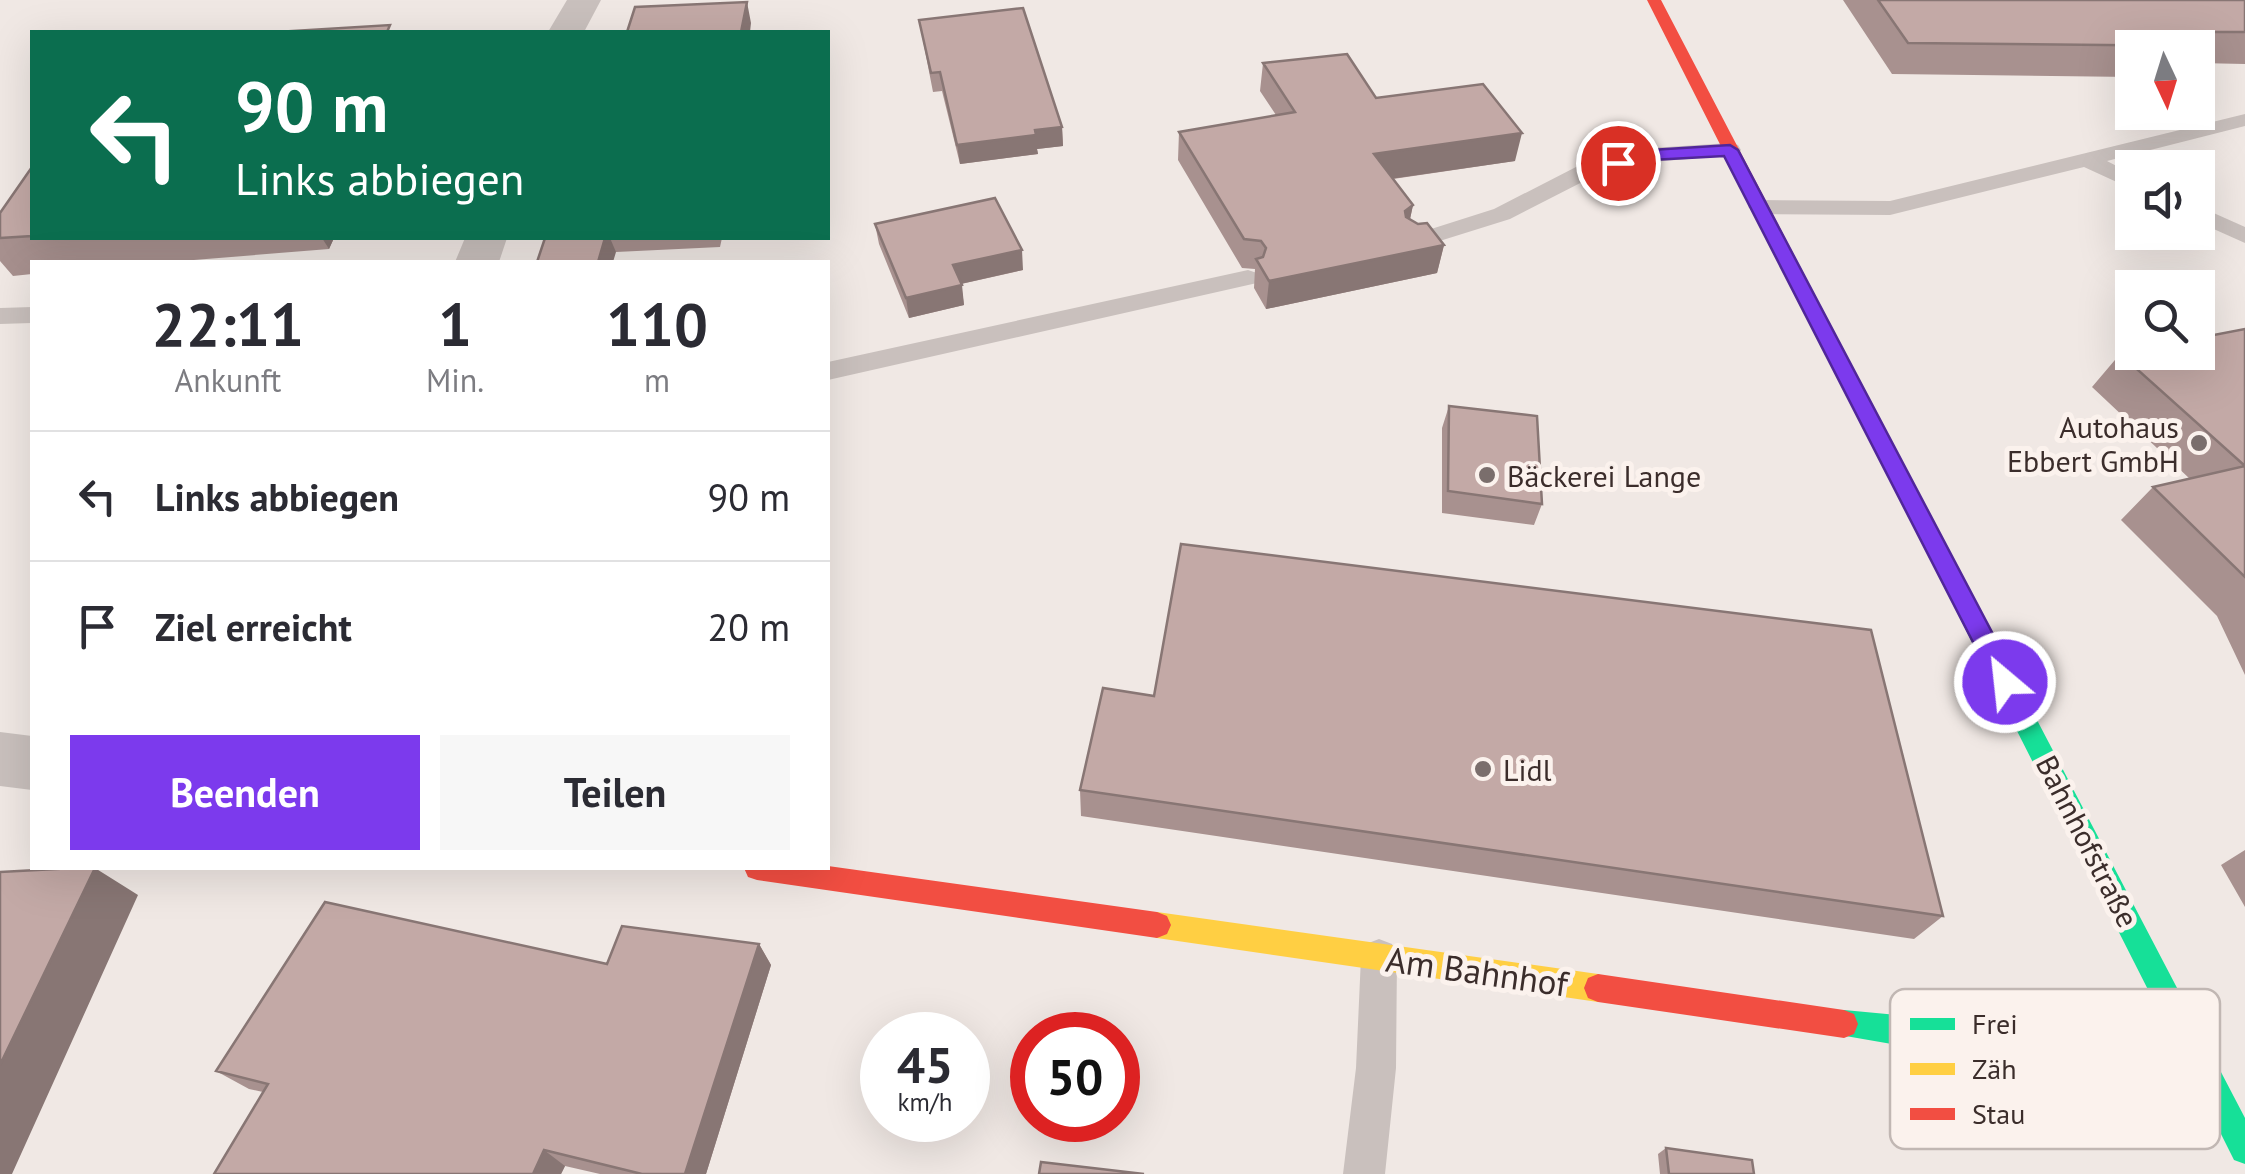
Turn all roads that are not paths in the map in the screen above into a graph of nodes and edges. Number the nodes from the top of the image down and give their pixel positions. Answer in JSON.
{"nodes":[{"id":1,"x":584,"y":0,"type":"edge"},
{"id":2,"x":1654,"y":0,"type":"edge"},
{"id":3,"x":567,"y":30,"type":"edge"},
{"id":4,"x":2245,"y":120,"type":"edge"},
{"id":5,"x":1730,"y":150,"type":"junction"},
{"id":6,"x":2088,"y":160,"type":"junction"},
{"id":7,"x":2115,"y":174,"type":"edge"},
{"id":8,"x":1758,"y":207,"type":"junction"},
{"id":9,"x":2215,"y":221,"type":"edge"},
{"id":10,"x":2245,"y":236,"type":"edge"},
{"id":11,"x":1414,"y":242,"type":"edge"},
{"id":12,"x":1248,"y":278,"type":"edge"},
{"id":13,"x":30,"y":315,"type":"edge"},
{"id":14,"x":1,"y":318,"type":"edge"},
{"id":15,"x":830,"y":372,"type":"edge"},
{"id":16,"x":0,"y":759,"type":"edge"},
{"id":17,"x":30,"y":764,"type":"edge"},
{"id":18,"x":771,"y":870,"type":"edge"},
{"id":19,"x":1379,"y":957,"type":"junction"},
{"id":20,"x":2163,"y":989,"type":"edge"},
{"id":21,"x":1890,"y":1030,"type":"edge"},
{"id":22,"x":2220,"y":1100,"type":"edge"},
{"id":23,"x":2245,"y":1149,"type":"edge"},
{"id":24,"x":1364,"y":1174,"type":"edge"}],
"edges":[{"from":1,"to":3,"type":"street"},
{"from":2,"to":5,"type":"main road","name":"Bahnhofstraße"},
{"from":4,"to":6,"type":"lane"},
{"from":5,"to":8,"type":"main road","name":"Bahnhofstraße"},
{"from":5,"to":11,"type":"lane"},
{"from":6,"to":7,"type":"lane"},
{"from":6,"to":8,"type":"lane"},
{"from":8,"to":20,"type":"main road","name":"Bahnhofstraße"},
{"from":9,"to":10,"type":"lane"},
{"from":12,"to":15,"type":"lane"},
{"from":13,"to":14,"type":"lane"},
{"from":16,"to":17,"type":"street"},
{"from":18,"to":19,"type":"main road","name":"Am Bahnhof"},
{"from":19,"to":21,"type":"main road","name":"Am Bahnhof"},
{"from":19,"to":24,"type":"lane"},
{"from":22,"to":23,"type":"main road","name":"Bahnhofstraße"}]}
